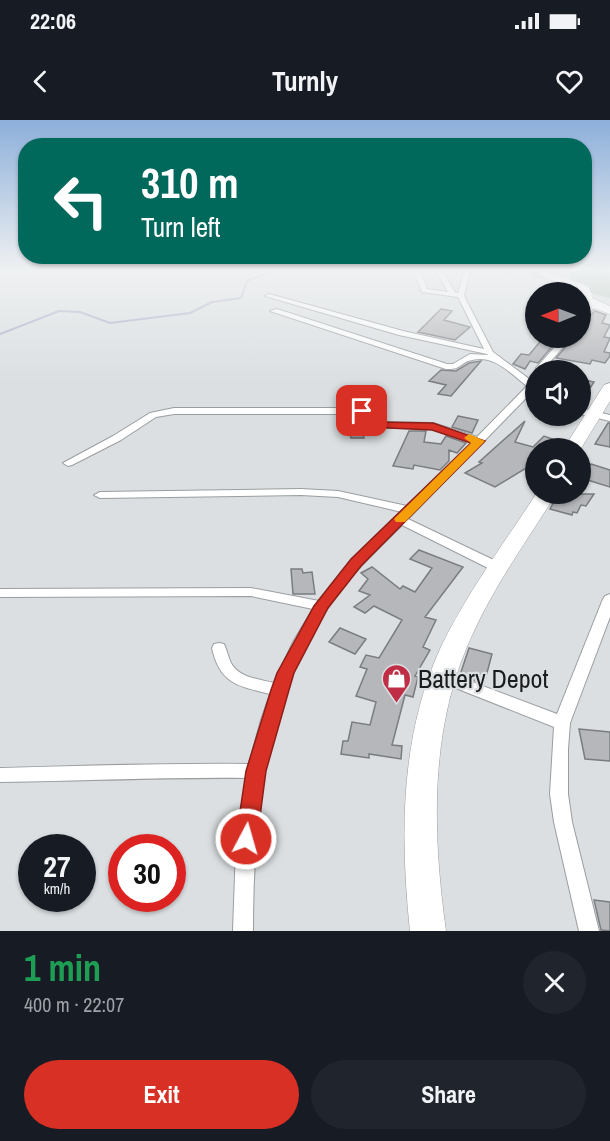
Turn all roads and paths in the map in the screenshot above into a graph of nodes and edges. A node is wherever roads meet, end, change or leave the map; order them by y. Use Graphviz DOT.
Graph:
graph roads {
  1 [pos="308,307"];
  2 [pos="464,307"];
  3 [pos="274,311"];
  4 [pos="558,348"];
  5 [pos="493,355"];
  6 [pos="548,360"];
  7 [pos="525,378"];
  8 [pos="610,388"];
  9 [pos="525,392"];
  10 [pos="595,414"];
  11 [pos="579,438"];
  12 [pos="479,441"];
  13 [pos="68,463"];
  14 [pos="100,495"];
  15 [pos="540,504"];
  16 [pos="405,515"];
  17 [pos="499,568"];
  18 [pos="0,593"];
  19 [pos="609,604"];
  20 [pos="322,606"];
  21 [pos="219,648"];
  22 [pos="443,677"];
  23 [pos="280,690"];
  24 [pos="562,723"];
  25 [pos="256,771"];
  26 [pos="0,775"];
  27 [pos="243,931"];
  28 [pos="428,931"];
  29 [pos="589,931"];
  1 -- 5 [label="street"];
  2 -- 5 [label="street"];
  3 -- 5 [label="street"];
  4 -- 6 [label="street"];
  5 -- 7 [label="street"];
  8 -- 10 [label="highway"];
  9 -- 12 [label="street"];
  10 -- 11 [label="highway"];
  12 -- 13 [label="street"];
  12 -- 16 [label="street"];
  14 -- 16 [label="street"];
  15 -- 17 [label="highway"];
  16 -- 17 [label="street"];
  16 -- 20 [label="street"];
  17 -- 22 [label="highway"];
  18 -- 20 [label="street"];
  19 -- 24 [label="street"];
  20 -- 23 [label="street"];
  21 -- 23 [label="street"];
  22 -- 24 [label="street"];
  22 -- 28 [label="highway"];
  23 -- 25 [label="street"];
  24 -- 29 [label="street"];
  25 -- 26 [label="street"];
  25 -- 27 [label="street"];
}
